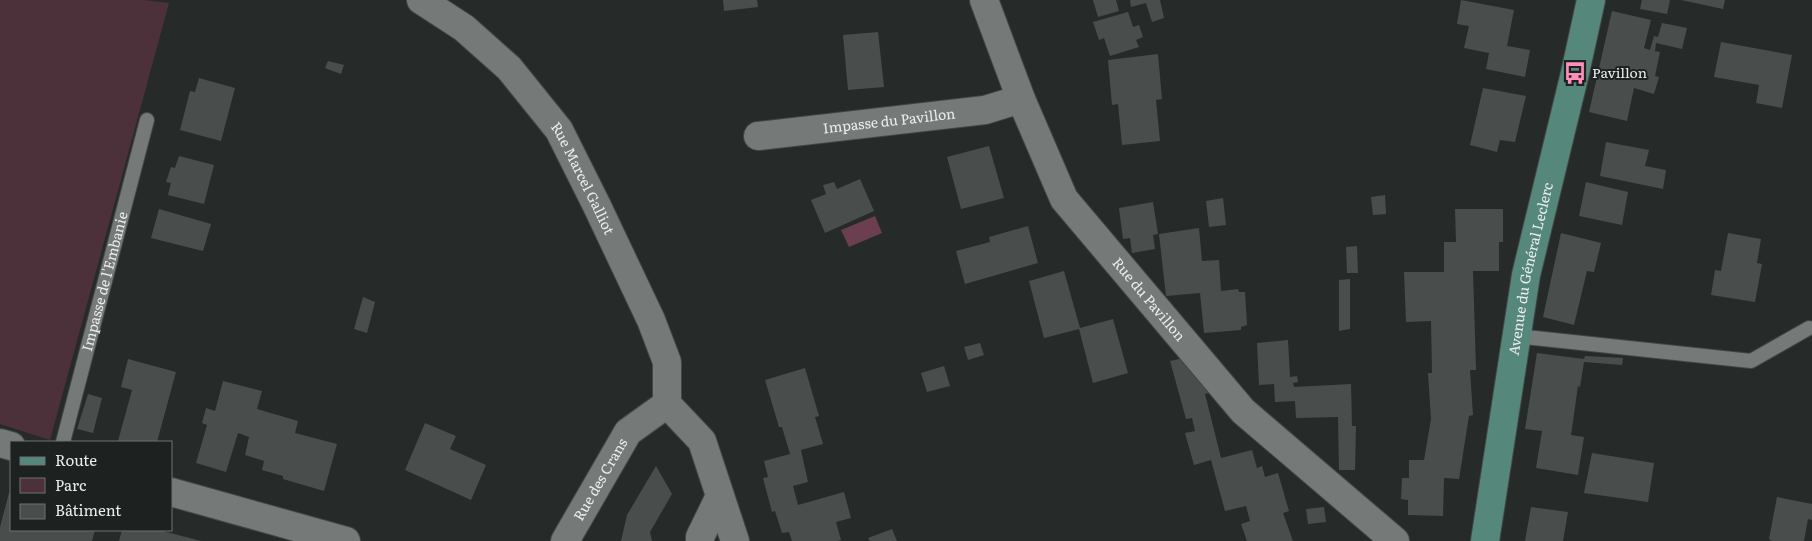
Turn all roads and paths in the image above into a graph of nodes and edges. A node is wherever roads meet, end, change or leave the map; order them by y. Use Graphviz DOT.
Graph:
graph roads {
  1 [pos="421,0"];
  2 [pos="984,0"];
  3 [pos="1591,0"];
  4 [pos="1021,99"];
  5 [pos="148,120"];
  6 [pos="758,136"];
  7 [pos="1809,328"];
  8 [pos="1516,336"];
  9 [pos="667,404"];
  10 [pos="63,441"];
  11 [pos="172,492"];
  12 [pos="720,496"];
  13 [pos="346,541"];
  14 [pos="565,541"];
  15 [pos="700,541"];
  16 [pos="735,541"];
  17 [pos="1395,541"];
  18 [pos="1485,541"];
  1 -- 9 [label="street, Rue Marcel Galliot"];
  2 -- 4 [label="street, Rue du Pavillon"];
  3 -- 8 [label="main road, Avenue du Général Leclerc"];
  4 -- 6 [label="street, Impasse du Pavillon"];
  4 -- 17 [label="street, Rue du Pavillon"];
  5 -- 10 [label="lane, Impasse de l'Embanie"];
  7 -- 8 [label="lane"];
  8 -- 18 [label="main road, Avenue du Général Leclerc"];
  9 -- 12 [label="street"];
  9 -- 14 [label="street, Rue des Crans"];
  11 -- 13 [label="street"];
  12 -- 15 [label="street"];
  12 -- 16 [label="street"];
}
